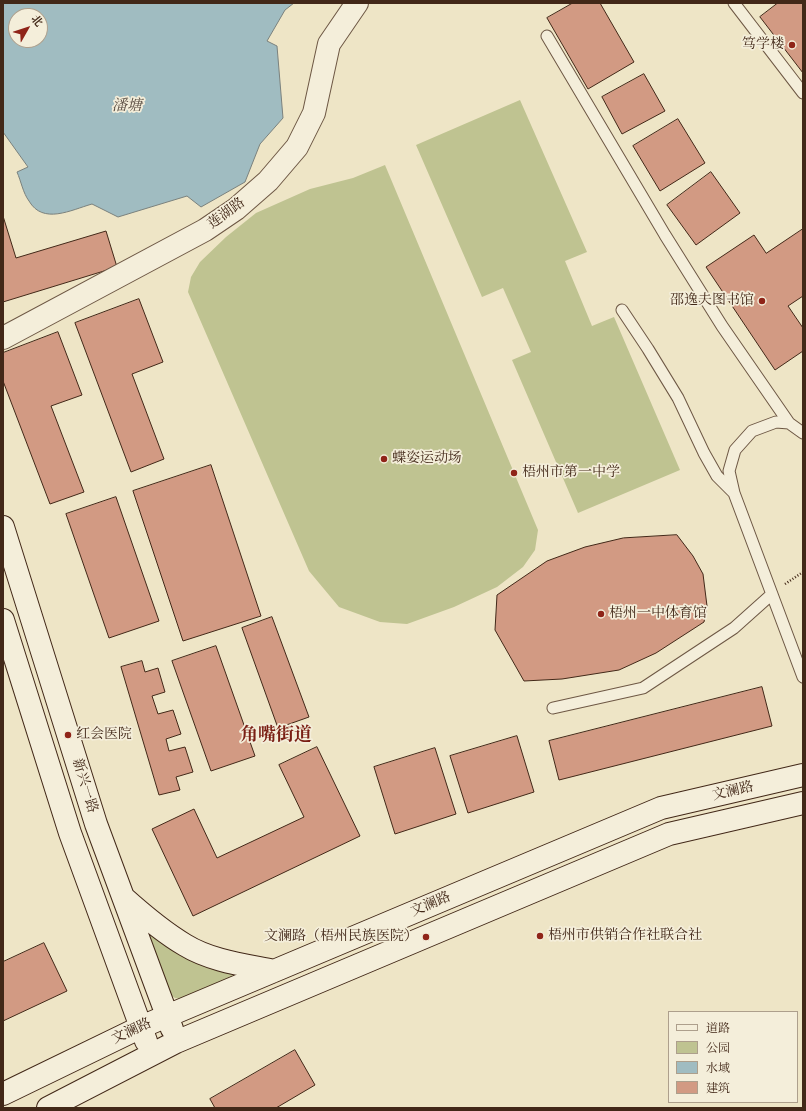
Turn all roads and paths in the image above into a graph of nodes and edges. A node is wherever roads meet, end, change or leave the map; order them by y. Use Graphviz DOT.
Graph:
graph roads {
  1 [pos="358,3"];
  2 [pos="734,3"];
  3 [pos="547,36"];
  4 [pos="803,93"];
  5 [pos="622,310"];
  6 [pos="3,338"];
  7 [pos="790,423"];
  8 [pos="803,433"];
  9 [pos="734,493"];
  10 [pos="3,527"];
  11 [pos="772,594"];
  12 [pos="3,620"];
  13 [pos="803,677"];
  14 [pos="553,708"];
  15 [pos="803,776"];
  16 [pos="803,803"];
  17 [pos="124,898"];
  18 [pos="274,971"];
  19 [pos="167,1016"];
  20 [pos="141,1027"];
  21 [pos="176,1042"];
  22 [pos="151,1054"];
  23 [pos="3,1094"];
  24 [pos="48,1108"];
  1 -- 6 [label="main road, 莲湖路"];
  2 -- 4 [label="lane"];
  3 -- 7 [label="lane"];
  5 -- 9 [label="lane"];
  7 -- 8 [label="lane"];
  7 -- 9 [label="lane"];
  9 -- 11 [label="lane"];
  10 -- 17 [label="main road, 新兴一路"];
  11 -- 13 [label="lane"];
  11 -- 14 [label="lane"];
  12 -- 20 [label="main road, 新兴一路"];
  15 -- 18 [label="main road, 文澜路"];
  16 -- 21 [label="main road, 文澜路"];
  17 -- 18 [label="main road"];
  17 -- 19 [label="main road, 新兴一路"];
  18 -- 19 [label="main road, 文澜路"];
  19 -- 20 [label="main road, 文澜路"];
  19 -- 21 [label="main road, 新兴一路"];
  20 -- 22 [label="main road, 新兴一路"];
  20 -- 23 [label="main road, 文澜路"];
  21 -- 22 [label="main road, 文澜路"];
  22 -- 24 [label="main road, 文澜路"];
}
